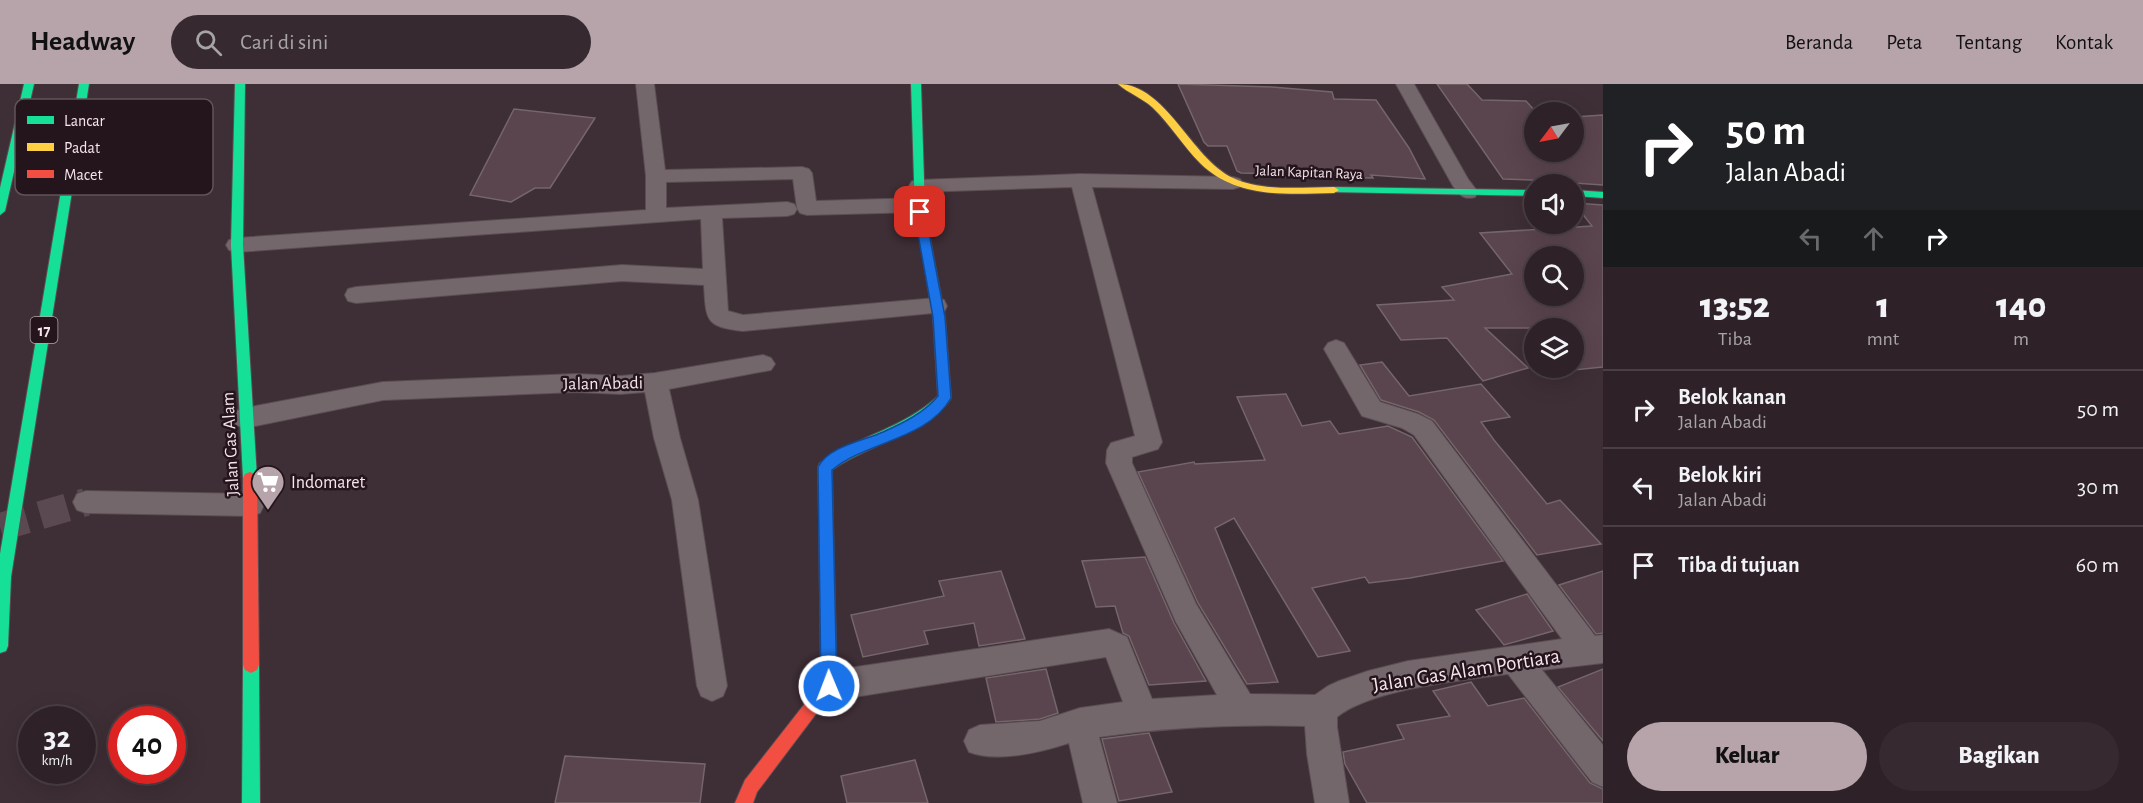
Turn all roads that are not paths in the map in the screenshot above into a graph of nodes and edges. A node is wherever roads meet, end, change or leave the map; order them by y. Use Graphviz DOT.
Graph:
graph roads {
  1 [pos="29,84"];
  2 [pos="84,84"];
  3 [pos="240,84"];
  4 [pos="645,84"];
  5 [pos="916,84"];
  6 [pos="1123,84"];
  7 [pos="1405,84"];
  8 [pos="26,99"];
  9 [pos="82,99"];
  10 [pos="15,146"];
  11 [pos="656,176"];
  12 [pos="1080,180"];
  13 [pos="1233,183"];
  14 [pos="1468,192"];
  15 [pos="1524,193"];
  16 [pos="1584,194"];
  17 [pos="66,195"];
  18 [pos="919,195"];
  19 [pos="1603,195"];
  20 [pos="787,209"];
  21 [pos="0,212"];
  22 [pos="711,212"];
  23 [pos="656,216"];
  24 [pos="237,245"];
  25 [pos="714,277"];
  26 [pos="356,295"];
  27 [pos="936,306"];
  28 [pos="1336,349"];
  29 [pos="763,364"];
  30 [pos="655,382"];
  31 [pos="245,418"];
  32 [pos="86,502"];
  33 [pos="251,505"];
  34 [pos="4,576"];
  35 [pos="0,599"];
  36 [pos="0,646"];
  37 [pos="1595,650"];
  38 [pos="1514,659"];
  39 [pos="712,686"];
  40 [pos="829,686"];
  41 [pos="1242,709"];
  42 [pos="1322,711"];
  43 [pos="1143,716"];
  44 [pos="1080,724"];
  45 [pos="980,741"];
  46 [pos="1603,771"];
  47 [pos="251,803"];
  48 [pos="744,803"];
  49 [pos="1100,803"];
  50 [pos="1332,803"];
  1 -- 8 [label="main road"];
  2 -- 9 [label="main road, 17"];
  3 -- 24 [label="main road, Jalan Gas Alam"];
  4 -- 11 [label="street"];
  5 -- 18 [label="main road"];
  6 -- 13 [label="main road, Jalan Kapitan Raya"];
  7 -- 14 [label="street"];
  10 -- 21 [label="main road"];
  11 -- 18 [label="street"];
  11 -- 23 [label="street"];
  12 -- 13 [label="street"];
  12 -- 18 [label="street"];
  12 -- 41 [label="street"];
  13 -- 14 [label="main road, Jalan Kapitan Raya"];
  14 -- 15 [label="main road, Jalan Kapitan Raya"];
  16 -- 19 [label="main road"];
  17 -- 34 [label="main road, 17"];
  18 -- 27 [label="main road"];
  20 -- 22 [label="street"];
  22 -- 23 [label="street"];
  22 -- 25 [label="street"];
  23 -- 24 [label="street"];
  24 -- 31 [label="main road, Jalan Gas Alam"];
  25 -- 26 [label="street"];
  25 -- 27 [label="street"];
  27 -- 40 [label="main road"];
  28 -- 37 [label="street"];
  29 -- 30 [label="street"];
  30 -- 31 [label="street, Jalan Abadi"];
  30 -- 39 [label="street, Jalan Abadi"];
  31 -- 33 [label="main road, Jalan Gas Alam"];
  32 -- 33 [label="street"];
  33 -- 47 [label="main road, Jalan Gas Alam"];
  34 -- 35 [label="main road, 17"];
  34 -- 36 [label="main road"];
  37 -- 38 [label="street, Jalan Gas Alam Portiara"];
  38 -- 42 [label="street, Jalan Gas Alam Portiara"];
  38 -- 46 [label="street"];
  40 -- 43 [label="street"];
  40 -- 48 [label="main road"];
  41 -- 42 [label="street"];
  41 -- 43 [label="street"];
  42 -- 50 [label="street"];
  43 -- 44 [label="street"];
  44 -- 45 [label="street"];
  44 -- 49 [label="street"];
}
